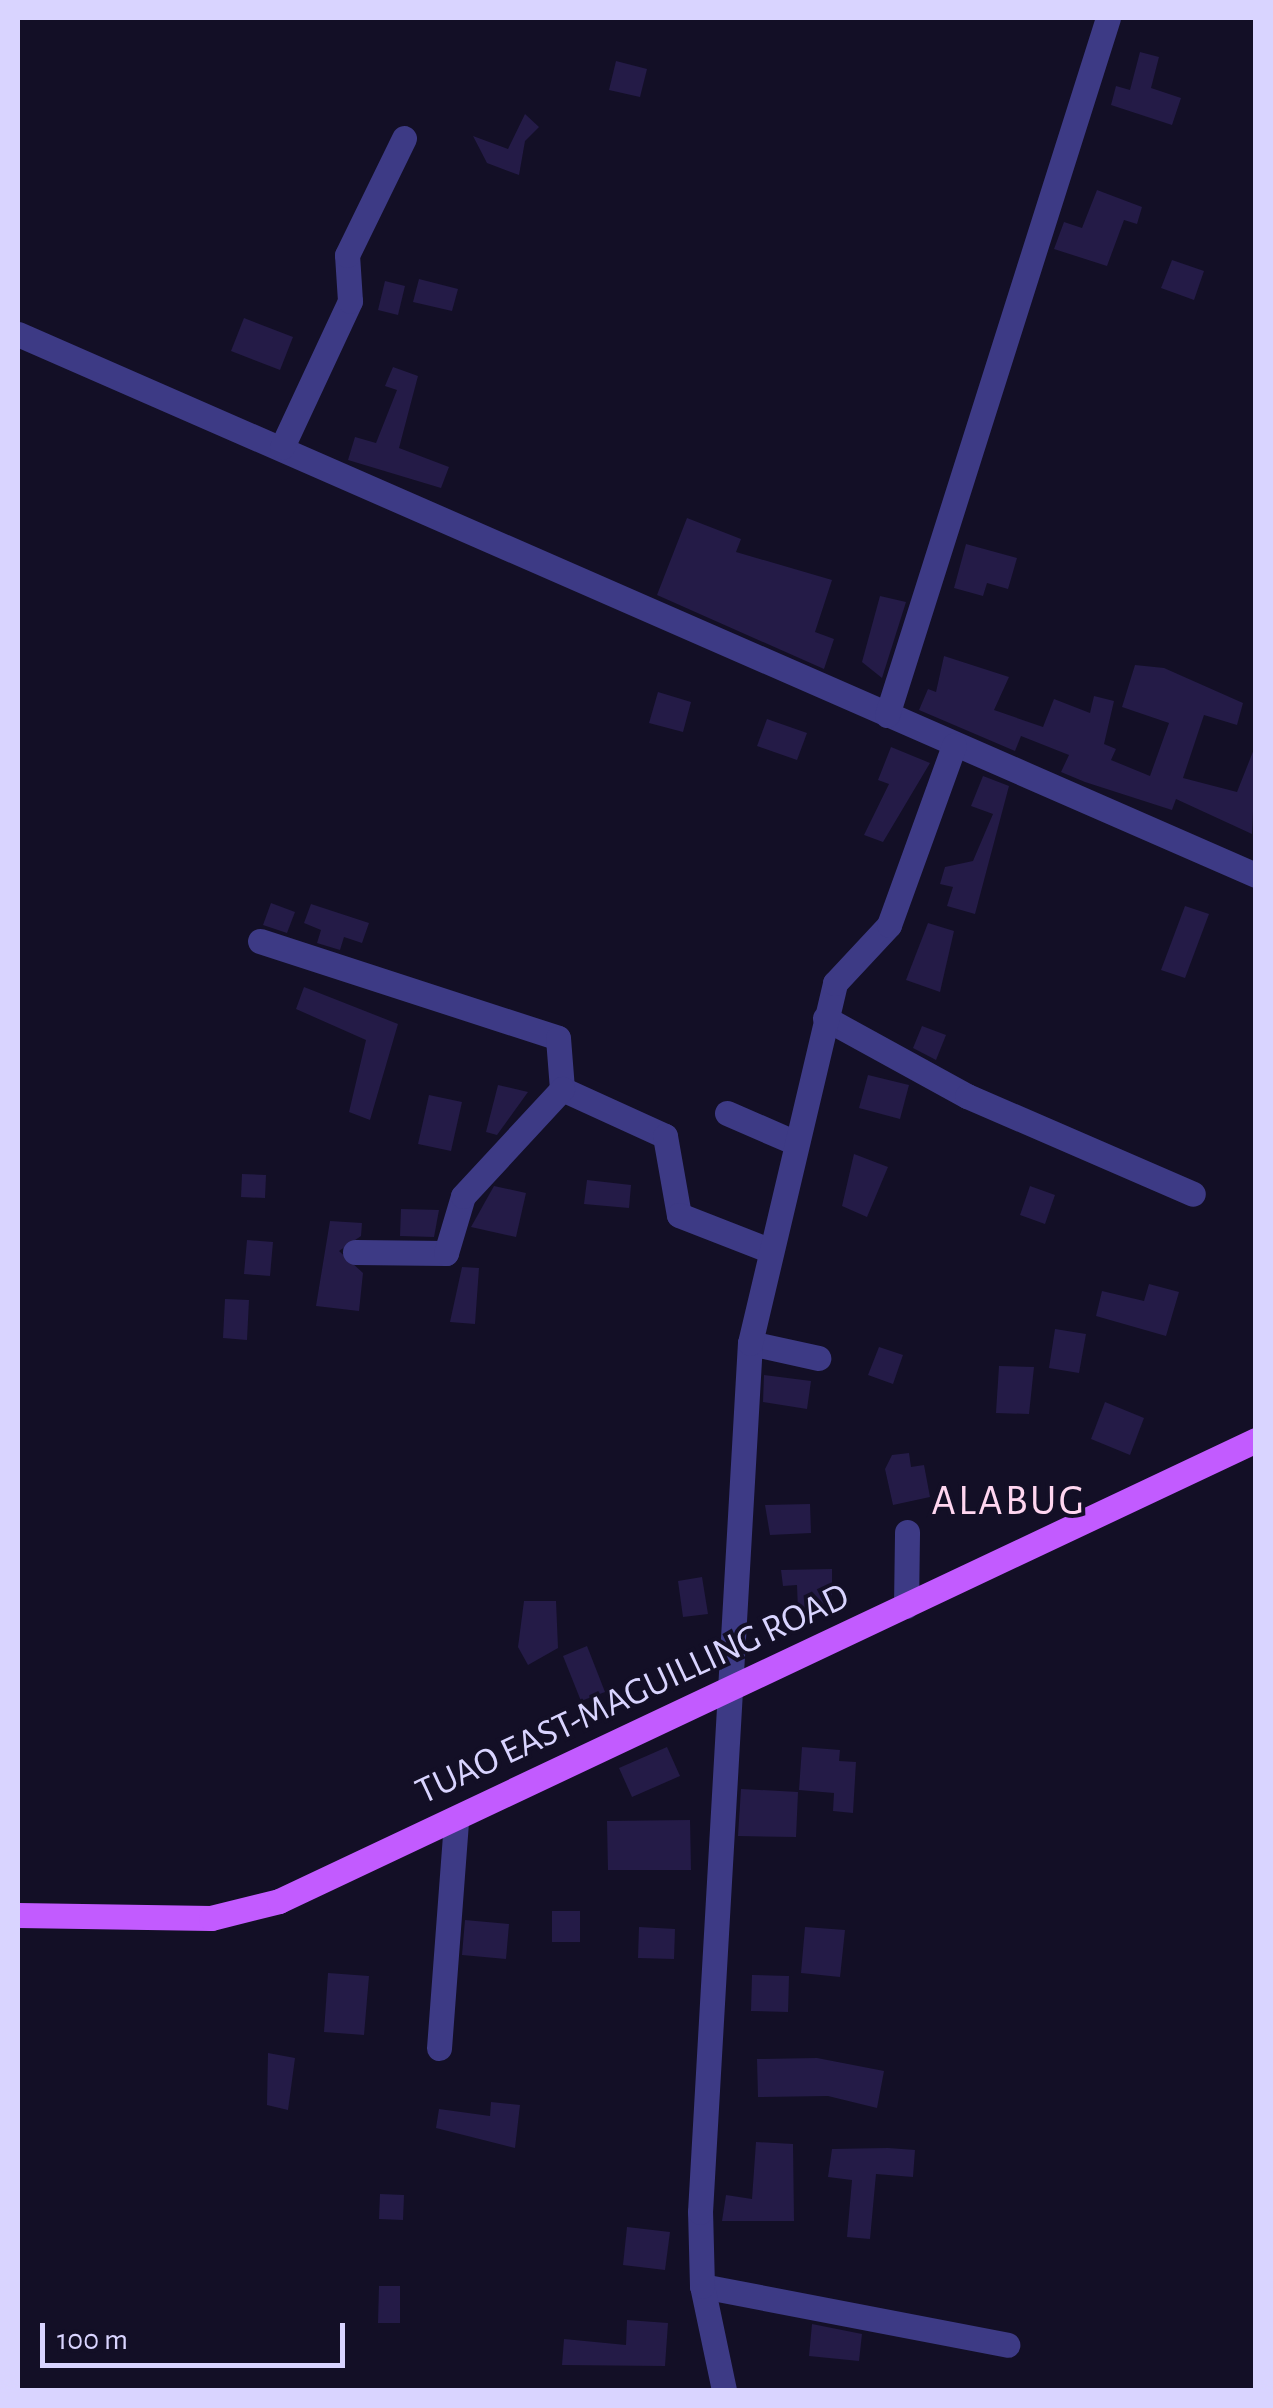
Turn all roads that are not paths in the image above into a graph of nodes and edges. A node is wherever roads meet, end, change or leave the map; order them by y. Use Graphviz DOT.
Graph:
graph roads {
  1 [pos="1108,18"];
  2 [pos="404,138"];
  3 [pos="18,334"];
  4 [pos="282,447"];
  5 [pos="887,715"];
  6 [pos="954,744"];
  7 [pos="1256,875"];
  8 [pos="260,940"];
  9 [pos="825,1018"];
  10 [pos="562,1089"];
  11 [pos="727,1113"];
  12 [pos="796,1142"];
  13 [pos="1193,1194"];
  14 [pos="766,1249"];
  15 [pos="355,1252"];
  16 [pos="750,1343"];
  17 [pos="818,1358"];
  18 [pos="1256,1440"];
  19 [pos="907,1532"];
  20 [pos="906,1606"];
  21 [pos="731,1690"];
  22 [pos="456,1820"];
  23 [pos="18,1916"];
  24 [pos="439,2048"];
  25 [pos="702,2286"];
  26 [pos="1007,2345"];
  27 [pos="724,2390"];
  1 -- 5 [label="street"];
  2 -- 4 [label="street"];
  3 -- 4 [label="street"];
  4 -- 5 [label="street"];
  5 -- 6 [label="street"];
  6 -- 7 [label="street"];
  6 -- 9 [label="street"];
  8 -- 10 [label="street"];
  9 -- 12 [label="street"];
  9 -- 13 [label="street"];
  10 -- 14 [label="street"];
  10 -- 15 [label="street"];
  11 -- 12 [label="street"];
  12 -- 14 [label="street"];
  14 -- 16 [label="street"];
  16 -- 17 [label="street"];
  16 -- 21 [label="street"];
  18 -- 20 [label="main road, TUAO EAST-MAGUILLING ROAD"];
  19 -- 20 [label="street"];
  20 -- 21 [label="main road, TUAO EAST-MAGUILLING ROAD"];
  21 -- 22 [label="main road, TUAO EAST-MAGUILLING ROAD"];
  21 -- 25 [label="street"];
  22 -- 23 [label="main road, TUAO EAST-MAGUILLING ROAD"];
  22 -- 24 [label="street"];
  25 -- 26 [label="street"];
  25 -- 27 [label="street"];
}
